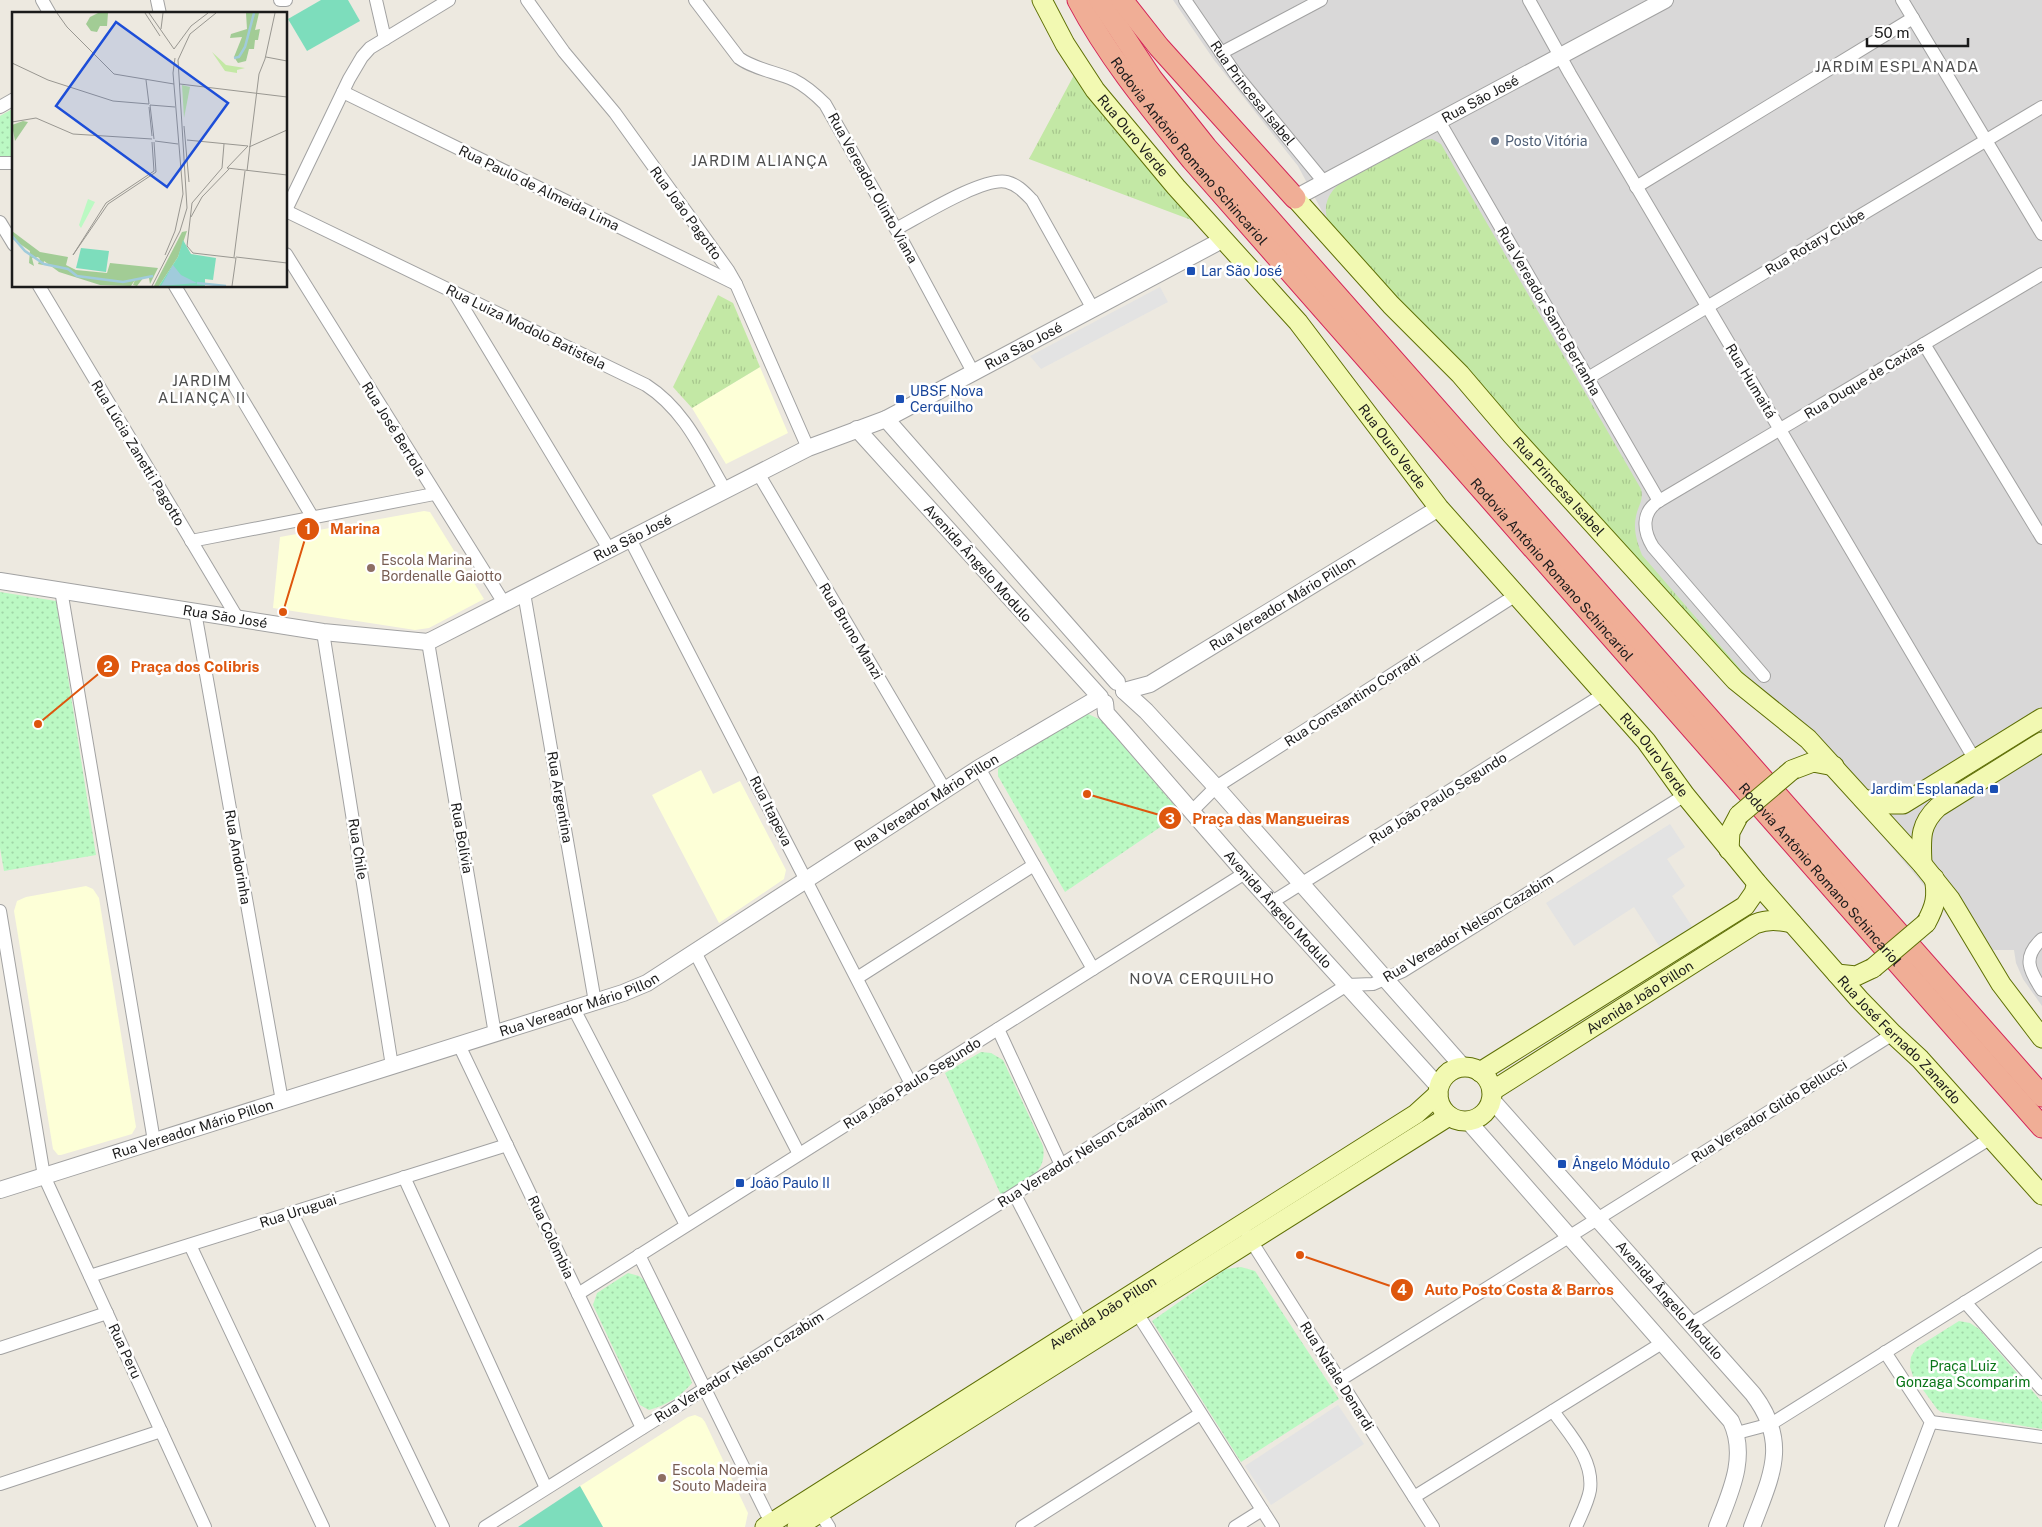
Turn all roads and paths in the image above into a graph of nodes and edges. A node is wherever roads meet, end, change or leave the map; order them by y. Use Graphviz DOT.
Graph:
graph roads {
  1 [pos="42,0"];
  2 [pos="280,0"];
  3 [pos="286,0"];
  4 [pos="376,0"];
  5 [pos="449,0"];
  6 [pos="527,0"];
  7 [pos="695,0"];
  8 [pos="1042,0"];
  9 [pos="1078,0"];
  10 [pos="1100,0"];
  11 [pos="1122,0"];
  12 [pos="1185,0"];
  13 [pos="1321,0"];
  14 [pos="1529,0"];
  15 [pos="1665,0"];
  16 [pos="1902,0"];
  17 [pos="49,12"];
  18 [pos="1913,18"];
  19 [pos="385,39"];
  20 [pos="1221,53"];
  21 [pos="1560,56"];
  22 [pos="343,92"];
  23 [pos="12,100"];
  24 [pos="0,107"];
  25 [pos="2042,107"];
  26 [pos="1438,121"];
  27 [pos="1986,140"];
  28 [pos="1324,182"];
  29 [pos="1636,187"];
  30 [pos="1295,198"];
  31 [pos="288,207"];
  32 [pos="288,212"];
  33 [pos="0,222"];
  34 [pos="896,229"];
  35 [pos="2042,234"];
  36 [pos="1224,239"];
  37 [pos="12,242"];
  38 [pos="288,257"];
  39 [pos="2042,274"];
  40 [pos="736,284"];
  41 [pos="40,288"];
  42 [pos="176,288"];
  43 [pos="454,292"];
  44 [pos="1707,307"];
  45 [pos="1093,309"];
  46 [pos="1924,344"];
  47 [pos="973,372"];
  48 [pos="1588,378"];
  49 [pos="902,410"];
  50 [pos="886,419"];
  51 [pos="856,429"];
  52 [pos="1780,430"];
  53 [pos="808,448"];
  54 [pos="912,448"];
  55 [pos="758,473"];
  56 [pos="725,490"];
  57 [pos="434,494"];
  58 [pos="1659,501"];
  59 [pos="1438,508"];
  60 [pos="313,518"];
  61 [pos="630,538"];
  62 [pos="2042,538"];
  63 [pos="191,541"];
  64 [pos="609,549"];
  65 [pos="0,581"];
  66 [pos="61,590"];
  67 [pos="524,592"];
  68 [pos="1516,595"];
  69 [pos="504,603"];
  70 [pos="195,612"];
  71 [pos="238,619"];
  72 [pos="323,632"];
  73 [pos="428,642"];
  74 [pos="1764,676"];
  75 [pos="1121,687"];
  76 [pos="1604,694"];
  77 [pos="1103,700"];
  78 [pos="2042,718"];
  79 [pos="2042,742"];
  80 [pos="1975,760"];
  81 [pos="1834,766"];
  82 [pos="979,768"];
  83 [pos="1216,788"];
  84 [pos="945,790"];
  85 [pos="1685,795"];
  86 [pos="1863,799"];
  87 [pos="1192,811"];
  88 [pos="1729,850"];
  89 [pos="1034,865"];
  90 [pos="1928,871"];
  91 [pos="1245,873"];
  92 [pos="806,879"];
  93 [pos="1756,883"];
  94 [pos="1301,884"];
  95 [pos="1272,902"];
  96 [pos="0,911"];
  97 [pos="1792,923"];
  98 [pos="2042,939"];
  99 [pos="694,952"];
  100 [pos="1093,969"];
  101 [pos="1837,974"];
  102 [pos="857,978"];
  103 [pos="1386,980"];
  104 [pos="1347,985"];
  105 [pos="2042,990"];
  106 [pos="595,1002"];
  107 [pos="574,1009"];
  108 [pos="998,1029"];
  109 [pos="495,1034"];
  110 [pos="1892,1034"];
  111 [pos="2042,1038"];
  112 [pos="459,1045"];
  113 [pos="392,1066"];
  114 [pos="1472,1070"];
  115 [pos="911,1084"];
  116 [pos="1439,1091"];
  117 [pos="1491,1095"];
  118 [pos="2042,1096"];
  119 [pos="282,1101"];
  120 [pos="1449,1116"];
  121 [pos="1468,1121"];
  122 [pos="2042,1127"];
  123 [pos="1991,1138"];
  124 [pos="154,1141"];
  125 [pos="507,1145"];
  126 [pos="799,1154"];
  127 [pos="1061,1165"];
  128 [pos="44,1176"];
  129 [pos="404,1177"];
  130 [pos="0,1190"];
  131 [pos="1015,1195"];
  132 [pos="2042,1195"];
  133 [pos="292,1213"];
  134 [pos="1597,1219"];
  135 [pos="686,1225"];
  136 [pos="1241,1225"];
  137 [pos="1569,1236"];
  138 [pos="1252,1242"];
  139 [pos="190,1245"];
  140 [pos="2042,1254"];
  141 [pos="639,1255"];
  142 [pos="90,1276"];
  143 [pos="578,1294"];
  144 [pos="1965,1302"];
  145 [pos="107,1313"];
  146 [pos="1138,1313"];
  147 [pos="1691,1324"];
  148 [pos="1082,1326"];
  149 [pos="1091,1343"];
  150 [pos="1662,1343"];
  151 [pos="0,1348"];
  152 [pos="1885,1352"];
  153 [pos="1340,1380"];
  154 [pos="704,1389"];
  155 [pos="2042,1389"];
  156 [pos="1553,1410"];
  157 [pos="1200,1414"];
  158 [pos="1931,1422"];
  159 [pos="1771,1424"];
  160 [pos="642,1428"];
  161 [pos="161,1430"];
  162 [pos="1737,1434"];
  163 [pos="2042,1437"];
  164 [pos="0,1484"];
  165 [pos="546,1488"];
  166 [pos="1414,1497"];
  167 [pos="1262,1510"];
  168 [pos="820,1512"];
  169 [pos="770,1526"];
  170 [pos="205,1527"];
  171 [pos="323,1527"];
  172 [pos="443,1527"];
  173 [pos="485,1527"];
  174 [pos="797,1527"];
  175 [pos="1022,1527"];
  176 [pos="1235,1527"];
  177 [pos="1273,1527"];
  178 [pos="1433,1527"];
  179 [pos="1576,1527"];
  180 [pos="1717,1527"];
  181 [pos="1752,1527"];
  182 [pos="1891,1527"];
  1 -- 17 [label="street"];
  2 -- 3 [label="street"];
  4 -- 19 [label="street"];
  5 -- 19 [label="street"];
  6 -- 40 [label="street, Rua João Pagotto"];
  7 -- 34 [label="street, Rua Vereador Olinto Viana"];
  8 -- 36 [label="main road, Rua Ouro Verde"];
  9 -- 122 [label="highway, Rodovia Antônio Romano Schincariol"];
  10 -- 118 [label="highway, Rodovia Antônio Romano Schincariol"];
  11 -- 30 [label="highway"];
  12 -- 20 [label="street, Rua Princesa Isabel"];
  13 -- 20 [label="street"];
  14 -- 21 [label="street, Rua Humaitá"];
  15 -- 21 [label="street, Rua São José"];
  16 -- 18 [label="street"];
  18 -- 27 [label="street"];
  18 -- 29 [label="street"];
  19 -- 22 [label="street"];
  20 -- 28 [label="street, Rua Princesa Isabel"];
  21 -- 26 [label="street, Rua São José"];
  21 -- 29 [label="street, Rua Humaitá"];
  22 -- 31 [label="street"];
  22 -- 40 [label="street, Rua Paulo de Almeida Lima"];
  23 -- 24 [label="street"];
  25 -- 27 [label="street, Rua Rotary Clube"];
  26 -- 28 [label="street, Rua São José"];
  26 -- 48 [label="street, Rua Vereador Santo Bertanha"];
  27 -- 35 [label="street"];
  27 -- 44 [label="street, Rua Rotary Clube"];
  28 -- 30 [label="street, Rua São José"];
  29 -- 44 [label="street, Rua Humaitá"];
  30 -- 81 [label="main road, Rua Princesa Isabel"];
  32 -- 43 [label="street, Rua Luiza Modolo Batistela"];
  33 -- 37 [label="street"];
  34 -- 45 [label="street"];
  34 -- 47 [label="street, Rua Vereador Olinto Viana"];
  36 -- 45 [label="street, Rua São José"];
  36 -- 59 [label="main road, Rua Ouro Verde"];
  38 -- 57 [label="street, Rua José Bertola"];
  39 -- 46 [label="street, Rua Duque de Caxias"];
  40 -- 53 [label="street, Rua João Pagotto"];
  41 -- 63 [label="street, Rua Lúcia Zanetti Pagotto"];
  42 -- 60 [label="street"];
  43 -- 56 [label="street, Rua Luiza Modolo Batistela"];
  43 -- 64 [label="street"];
  44 -- 48 [label="street, Rua Rotary Clube"];
  44 -- 52 [label="street, Rua Humaitá"];
  45 -- 47 [label="street, Rua São José"];
  46 -- 52 [label="street, Rua Duque de Caxias"];
  46 -- 62 [label="street"];
  47 -- 49 [label="street, Rua São José"];
  48 -- 58 [label="street, Rua Vereador Santo Bertanha"];
  49 -- 50 [label="street, Rua São José"];
  49 -- 54 [label="street"];
  50 -- 51 [label="street, Rua São José"];
  50 -- 54 [label="street"];
  51 -- 53 [label="street, Rua São José"];
  51 -- 77 [label="street, Avenida Ângelo Modulo"];
  52 -- 58 [label="street, Rua Duque de Caxias"];
  52 -- 80 [label="street, Rua Humaitá"];
  53 -- 55 [label="street, Rua São José"];
  54 -- 75 [label="street"];
  55 -- 56 [label="street, Rua São José"];
  55 -- 84 [label="street, Rua Bruno Manzi"];
  56 -- 61 [label="street, Rua São José"];
  57 -- 60 [label="street"];
  57 -- 69 [label="street, Rua José Bertola"];
  58 -- 74 [label="street"];
  59 -- 68 [label="main road, Rua Ouro Verde"];
  59 -- 75 [label="street, Rua Vereador Mário Pillon"];
  60 -- 63 [label="street"];
  61 -- 64 [label="street, Rua São José"];
  61 -- 92 [label="street, Rua Itapeva"];
  63 -- 71 [label="street, Rua Lúcia Zanetti Pagotto"];
  64 -- 67 [label="street, Rua São José"];
  65 -- 66 [label="street, Rua São José"];
  66 -- 70 [label="street, Rua São José"];
  66 -- 124 [label="street"];
  67 -- 69 [label="street, Rua São José"];
  67 -- 106 [label="street, Rua Argentina"];
  68 -- 76 [label="main road, Rua Ouro Verde"];
  68 -- 83 [label="street, Rua Constantino Corradi"];
  69 -- 73 [label="street, Rua São José"];
  70 -- 71 [label="street, Rua São José"];
  70 -- 119 [label="street, Rua Andorinha"];
  71 -- 72 [label="street, Rua São José"];
  72 -- 73 [label="street, Rua São José"];
  72 -- 113 [label="street, Rua Chile"];
  73 -- 109 [label="street, Rua Bolívia"];
  75 -- 77 [label="street, Rua Vereador Mário Pillon"];
  75 -- 83 [label="street"];
  76 -- 85 [label="main road, Rua Ouro Verde"];
  76 -- 94 [label="street, Rua João Paulo Segundo"];
  77 -- 82 [label="street, Rua Vereador Mário Pillon"];
  77 -- 87 [label="street, Avenida Ângelo Modulo"];
  78 -- 80 [label="main road"];
  79 -- 90 [label="main road"];
  80 -- 86 [label="main road"];
  81 -- 86 [label="main road, Rua Princesa Isabel"];
  81 -- 88 [label="main road, bridge"];
  82 -- 84 [label="street, Rua Vereador Mário Pillon"];
  82 -- 89 [label="street"];
  83 -- 87 [label="street, Rua Constantino Corradi"];
  83 -- 94 [label="street"];
  84 -- 92 [label="street, Rua Vereador Mário Pillon"];
  85 -- 88 [label="main road, Rua Ouro Verde"];
  85 -- 103 [label="street, Rua Vereador Nelson Cazabim"];
  86 -- 90 [label="main road, Rua Princesa Isabel"];
  87 -- 91 [label="street, Avenida Ângelo Modulo"];
  88 -- 93 [label="main road, Rua Ouro Verde"];
  89 -- 100 [label="street"];
  89 -- 102 [label="street"];
  90 -- 101 [label="main road, bridge"];
  90 -- 111 [label="main road, Rua Princesa Isabel"];
  91 -- 95 [label="street, Avenida Ângelo Modulo"];
  91 -- 100 [label="street, Rua João Paulo Segundo"];
  92 -- 99 [label="street, Rua Vereador Mário Pillon"];
  92 -- 102 [label="street, Rua Itapeva"];
  93 -- 97 [label="main road, Rua José Fernado Zanardo"];
  93 -- 114 [label="main road, Avenida João Pillon"];
  94 -- 95 [label="street, Rua João Paulo Segundo"];
  94 -- 103 [label="street"];
  95 -- 104 [label="street, Avenida Ângelo Modulo"];
  96 -- 128 [label="street, Rua Peru"];
  97 -- 101 [label="main road, Rua José Fernado Zanardo"];
  97 -- 117 [label="main road, Avenida João Pillon"];
  98 -- 105 [label="street"];
  99 -- 106 [label="street, Rua Vereador Mário Pillon"];
  99 -- 126 [label="street"];
  100 -- 108 [label="street, Rua João Paulo Segundo"];
  101 -- 110 [label="main road, Rua José Fernado Zanardo"];
  102 -- 115 [label="street, Rua Itapeva"];
  103 -- 104 [label="street, Rua Vereador Nelson Cazabim"];
  103 -- 114 [label="street"];
  104 -- 116 [label="street, Avenida Ângelo Modulo"];
  104 -- 127 [label="street, Rua Vereador Nelson Cazabim"];
  106 -- 107 [label="street, Rua Vereador Mário Pillon"];
  107 -- 109 [label="street, Rua Vereador Mário Pillon"];
  107 -- 135 [label="street"];
  108 -- 115 [label="street, Rua João Paulo Segundo"];
  108 -- 127 [label="street"];
  109 -- 112 [label="street, Rua Vereador Mário Pillon"];
  110 -- 123 [label="main road, Rua José Fernado Zanardo"];
  110 -- 134 [label="street, Rua Vereador Gildo Bellucci"];
  112 -- 113 [label="street, Rua Vereador Mário Pillon"];
  112 -- 125 [label="street, Rua Colômbia"];
  113 -- 119 [label="street, Rua Vereador Mário Pillon"];
  114 -- 116 [label="main road"];
  114 -- 117 [label="main road"];
  115 -- 126 [label="street, Rua João Paulo Segundo"];
  116 -- 120 [label="main road"];
  116 -- 136 [label="main road, Avenida João Pillon"];
  117 -- 121 [label="main road"];
  117 -- 134 [label="street, Avenida Ângelo Modulo"];
  119 -- 124 [label="street, Rua Vereador Mário Pillon"];
  120 -- 121 [label="main road"];
  120 -- 138 [label="main road, Avenida João Pillon"];
  121 -- 137 [label="street"];
  123 -- 132 [label="main road, Rua José Fernado Zanardo"];
  123 -- 147 [label="street"];
  124 -- 128 [label="street, Rua Vereador Mário Pillon"];
  125 -- 129 [label="street, Rua Uruguai"];
  125 -- 143 [label="street, Rua Colômbia"];
  126 -- 135 [label="street, Rua João Paulo Segundo"];
  127 -- 131 [label="street, Rua Vereador Nelson Cazabim"];
  128 -- 130 [label="street, Rua Vereador Mário Pillon"];
  128 -- 142 [label="street, Rua Peru"];
  129 -- 133 [label="street, Rua Uruguai"];
  129 -- 165 [label="street"];
  131 -- 148 [label="street"];
  131 -- 154 [label="street, Rua Vereador Nelson Cazabim"];
  133 -- 139 [label="street, Rua Uruguai"];
  133 -- 172 [label="street"];
  134 -- 137 [label="street, Rua Vereador Gildo Bellucci"];
  134 -- 147 [label="street, Avenida Ângelo Modulo"];
  135 -- 141 [label="street, Rua João Paulo Segundo"];
  136 -- 138 [label="street, Rua Natale Denardi"];
  136 -- 148 [label="main road, Avenida João Pillon"];
  137 -- 150 [label="street"];
  137 -- 153 [label="street, Rua Vereador Gildo Bellucci"];
  138 -- 146 [label="main road, Avenida João Pillon"];
  138 -- 153 [label="street, Rua Natale Denardi"];
  139 -- 142 [label="street, Rua Uruguai"];
  139 -- 171 [label="street"];
  140 -- 144 [label="street"];
  141 -- 143 [label="street, Rua João Paulo Segundo"];
  141 -- 154 [label="street"];
  142 -- 145 [label="street, Rua Peru"];
  143 -- 160 [label="street, Rua Colômbia"];
  144 -- 152 [label="street"];
  144 -- 155 [label="street"];
  145 -- 151 [label="street"];
  145 -- 161 [label="street, Rua Peru"];
  146 -- 149 [label="main road, Avenida João Pillon"];
  146 -- 157 [label="street"];
  147 -- 159 [label="street, Avenida Ângelo Modulo"];
  148 -- 149 [label="street"];
  148 -- 168 [label="main road, Avenida João Pillon"];
  149 -- 168 [label="main road, Avenida João Pillon"];
  150 -- 156 [label="street"];
  150 -- 162 [label="street"];
  152 -- 158 [label="street"];
  152 -- 159 [label="street"];
  153 -- 166 [label="street, Rua Natale Denardi"];
  154 -- 160 [label="street, Rua Vereador Nelson Cazabim"];
  154 -- 169 [label="street"];
  156 -- 166 [label="street"];
  156 -- 179 [label="street"];
  157 -- 167 [label="street"];
  157 -- 175 [label="street"];
  158 -- 163 [label="street"];
  158 -- 182 [label="street"];
  159 -- 162 [label="street"];
  159 -- 181 [label="street, Avenida Ângelo Modulo"];
  160 -- 165 [label="street, Rua Vereador Nelson Cazabim"];
  161 -- 164 [label="street"];
  161 -- 170 [label="street, Rua Peru"];
  162 -- 180 [label="street"];
  165 -- 173 [label="street, Rua Vereador Nelson Cazabim"];
  166 -- 178 [label="street, Rua Natale Denardi"];
  167 -- 176 [label="street"];
  167 -- 177 [label="street"];
  168 -- 169 [label="main road, Avenida João Pillon"];
  168 -- 174 [label="main road, Avenida João Pillon"];
}
